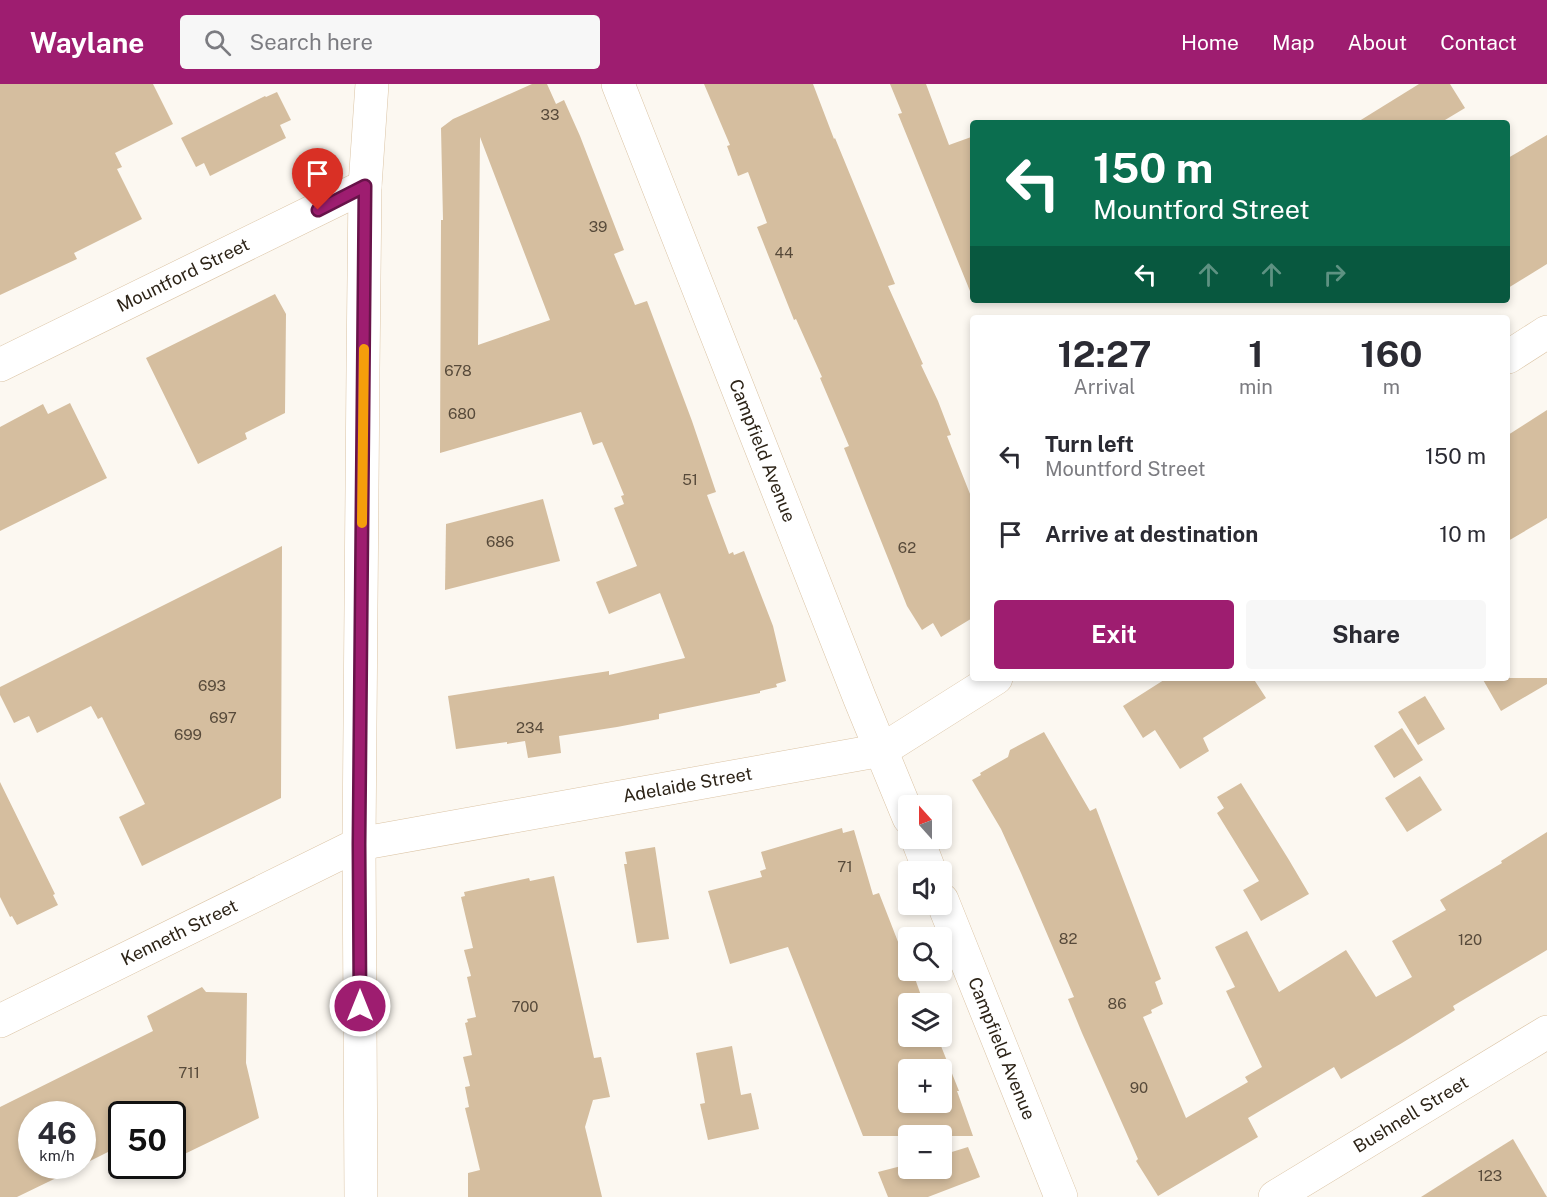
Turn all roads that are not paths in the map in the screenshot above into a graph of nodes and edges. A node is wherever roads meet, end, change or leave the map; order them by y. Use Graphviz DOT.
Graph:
graph roads {
  1 [pos="372,84"];
  2 [pos="618,84"];
  3 [pos="365,186"];
  4 [pos="1547,332"];
  5 [pos="1510,356"];
  6 [pos="0,365"];
  7 [pos="991,681"];
  8 [pos="882,750"];
  9 [pos="900,795"];
  10 [pos="359,844"];
  11 [pos="948,915"];
  12 [pos="0,1021"];
  13 [pos="1547,1032"];
  14 [pos="361,1197"];
  15 [pos="1061,1197"];
  16 [pos="1275,1197"];
  1 -- 3 [label="street"];
  2 -- 8 [label="street, Campfield Avenue"];
  3 -- 6 [label="street, Mountford Street"];
  3 -- 10 [label="street"];
  4 -- 5 [label="street"];
  7 -- 8 [label="street, Adelaide Street"];
  8 -- 9 [label="street, Campfield Avenue"];
  8 -- 10 [label="street, Adelaide Street"];
  10 -- 12 [label="street, Kenneth Street"];
  10 -- 14 [label="street"];
  11 -- 15 [label="street, Campfield Avenue"];
  13 -- 16 [label="street, Bushnell Street"];
}
